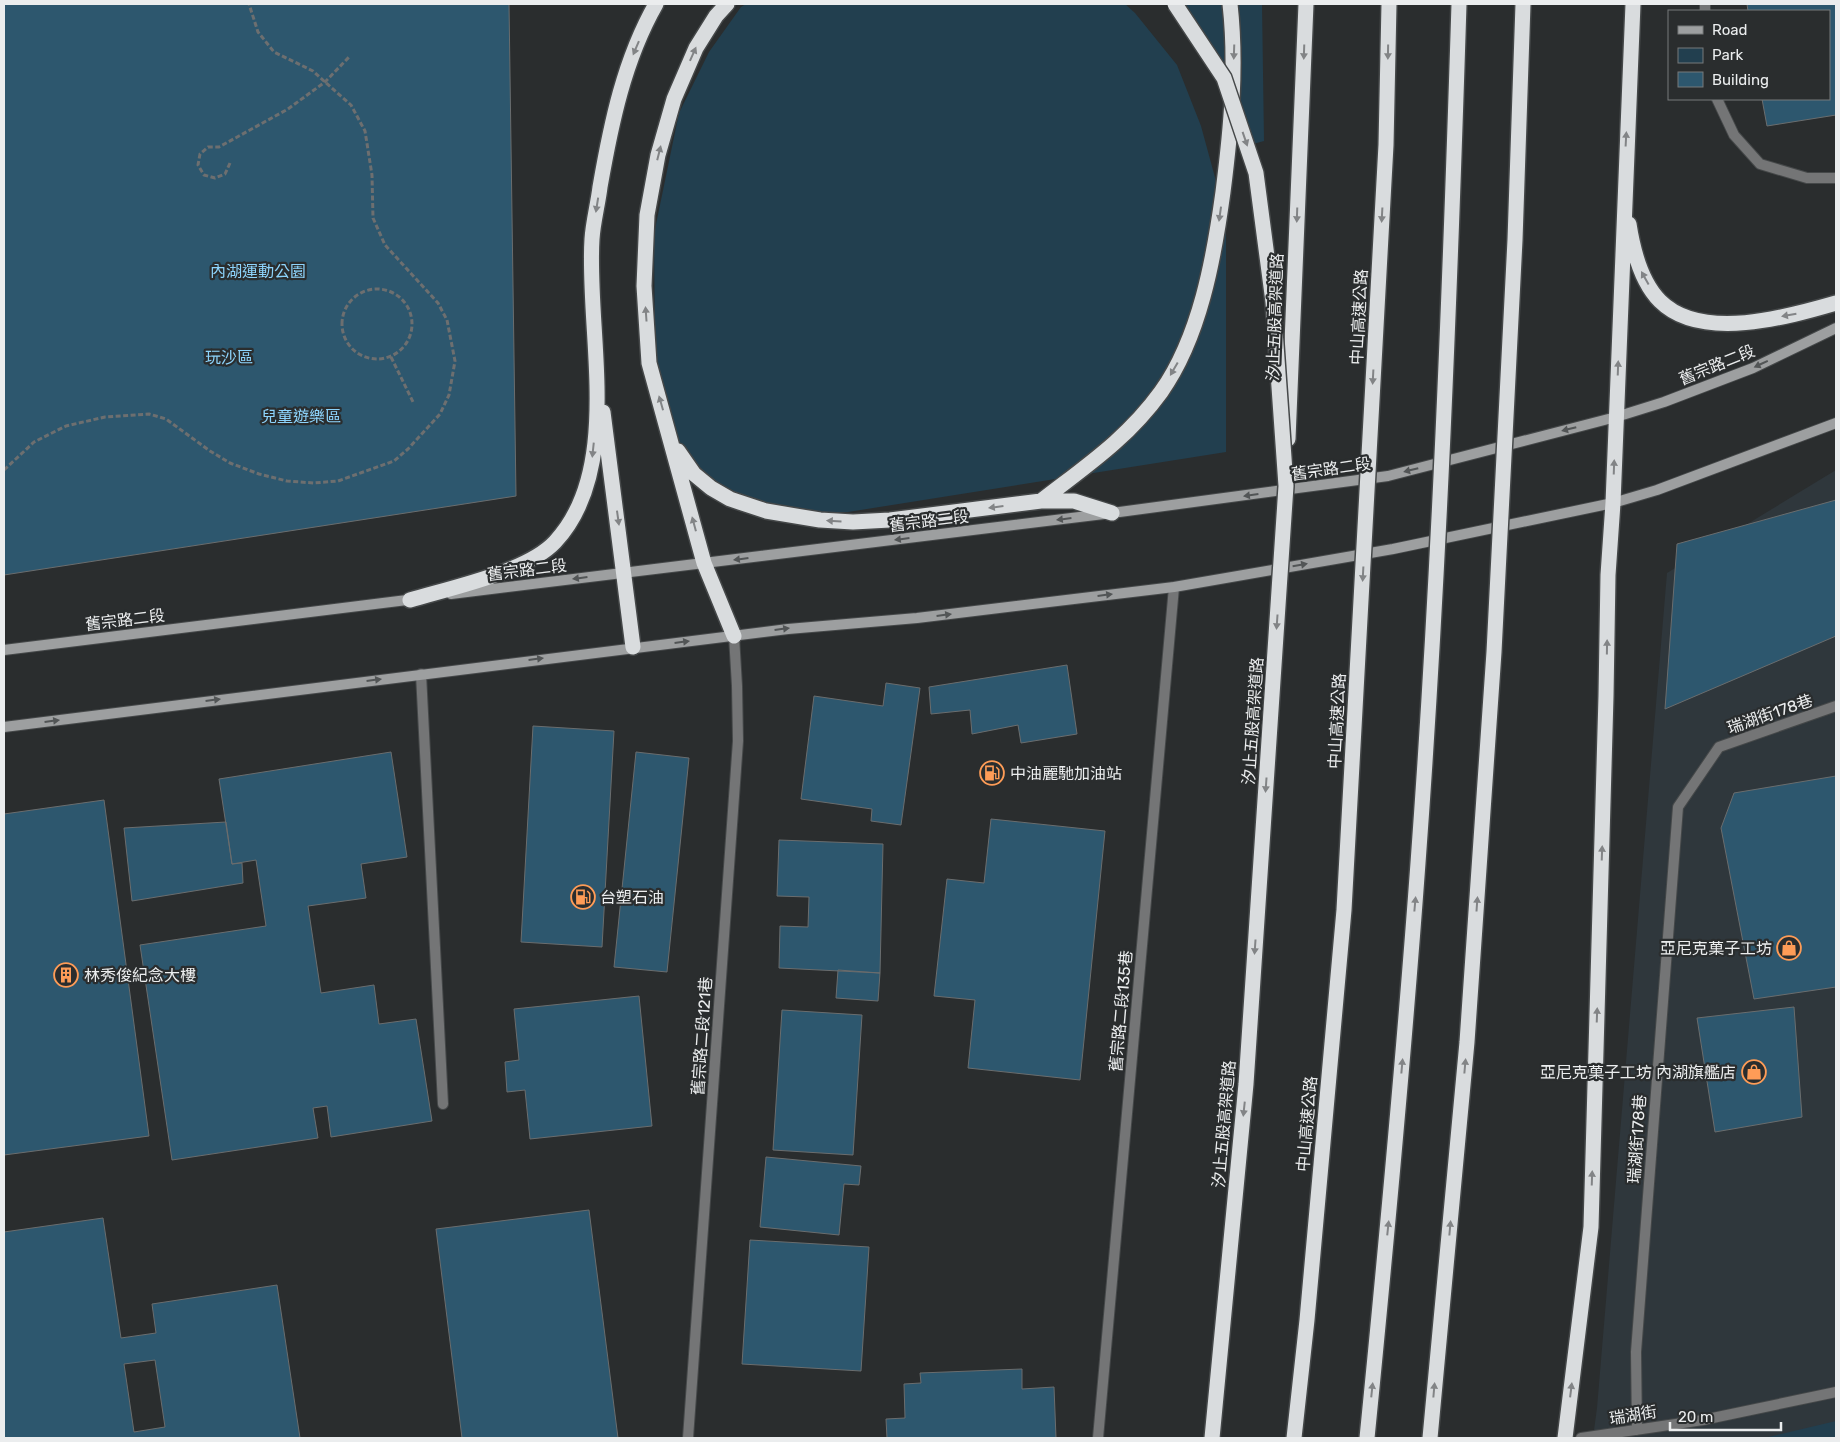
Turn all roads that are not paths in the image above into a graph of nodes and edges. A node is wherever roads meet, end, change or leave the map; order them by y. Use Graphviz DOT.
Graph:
graph roads {
  1 [pos="656,4"];
  2 [pos="727,4"];
  3 [pos="1175,4"];
  4 [pos="1230,4"];
  5 [pos="1306,4"];
  6 [pos="1389,4"];
  7 [pos="1459,4"];
  8 [pos="1523,4"];
  9 [pos="1633,4"];
  10 [pos="1717,100"];
  11 [pos="1836,178"];
  12 [pos="1624,188"];
  13 [pos="1836,303"];
  14 [pos="1836,328"];
  15 [pos="596,366"];
  16 [pos="1616,417"];
  17 [pos="1836,422"];
  18 [pos="673,444"];
  19 [pos="1286,486"];
  20 [pos="1041,501"];
  21 [pos="1612,502"];
  22 [pos="1112,514"];
  23 [pos="704,563"];
  24 [pos="625,572"];
  25 [pos="1174,587"];
  26 [pos="410,600"];
  27 [pos="734,636"];
  28 [pos="634,647"];
  29 [pos="4,650"];
  30 [pos="421,674"];
  31 [pos="1836,706"];
  32 [pos="4,727"];
  33 [pos="443,1104"];
  34 [pos="1836,1392"];
  35 [pos="1637,1430"];
  36 [pos="688,1438"];
  37 [pos="1098,1438"];
  38 [pos="1212,1438"];
  39 [pos="1294,1438"];
  40 [pos="1367,1438"];
  41 [pos="1430,1438"];
  42 [pos="1566,1438"];
  43 [pos="1582,1438"];
  1 -- 15 [label="highway, one-way"];
  18 -- 2 [label="highway, one-way"];
  3 -- 19 [label="highway, one-way, bridge"];
  4 -- 20 [label="highway, one-way"];
  5 -- 19 [label="highway, 汐止五股高架道路, one-way, bridge"];
  6 -- 39 [label="highway, 中山高速公路, one-way, bridge"];
  40 -- 7 [label="highway, one-way, bridge"];
  41 -- 8 [label="highway, one-way, bridge"];
  12 -- 9 [label="highway, one-way"];
  10 -- 11 [label="street"];
  13 -- 12 [label="highway, one-way"];
  16 -- 12 [label="highway, one-way"];
  14 -- 16 [label="main road, 舊宗路二段, one-way"];
  15 -- 24 [label="highway, one-way"];
  15 -- 26 [label="highway, one-way"];
  21 -- 16 [label="highway, one-way"];
  16 -- 22 [label="main road, 舊宗路二段, one-way"];
  17 -- 21 [label="main road"];
  20 -- 18 [label="highway, one-way"];
  23 -- 18 [label="highway, one-way"];
  19 -- 38 [label="highway, 汐止五股高架道路, one-way, bridge"];
  20 -- 22 [label="highway"];
  25 -- 21 [label="main road, one-way"];
  42 -- 21 [label="highway, one-way"];
  22 -- 23 [label="main road, 舊宗路二段, one-way"];
  23 -- 24 [label="main road, 舊宗路二段"];
  23 -- 27 [label="highway"];
  24 -- 26 [label="main road, 舊宗路二段, one-way"];
  24 -- 28 [label="highway"];
  27 -- 25 [label="main road, one-way"];
  25 -- 37 [label="street, 舊宗路二段135巷"];
  26 -- 29 [label="main road, 舊宗路二段"];
  28 -- 27 [label="main road, one-way"];
  27 -- 36 [label="street, 舊宗路二段121巷"];
  30 -- 28 [label="main road, one-way"];
  32 -- 30 [label="main road, one-way"];
  30 -- 33 [label="street"];
  31 -- 35 [label="street, 瑞湖街178巷"];
  34 -- 35 [label="street, 瑞湖街"];
  35 -- 43 [label="street, 瑞湖街"];
}
